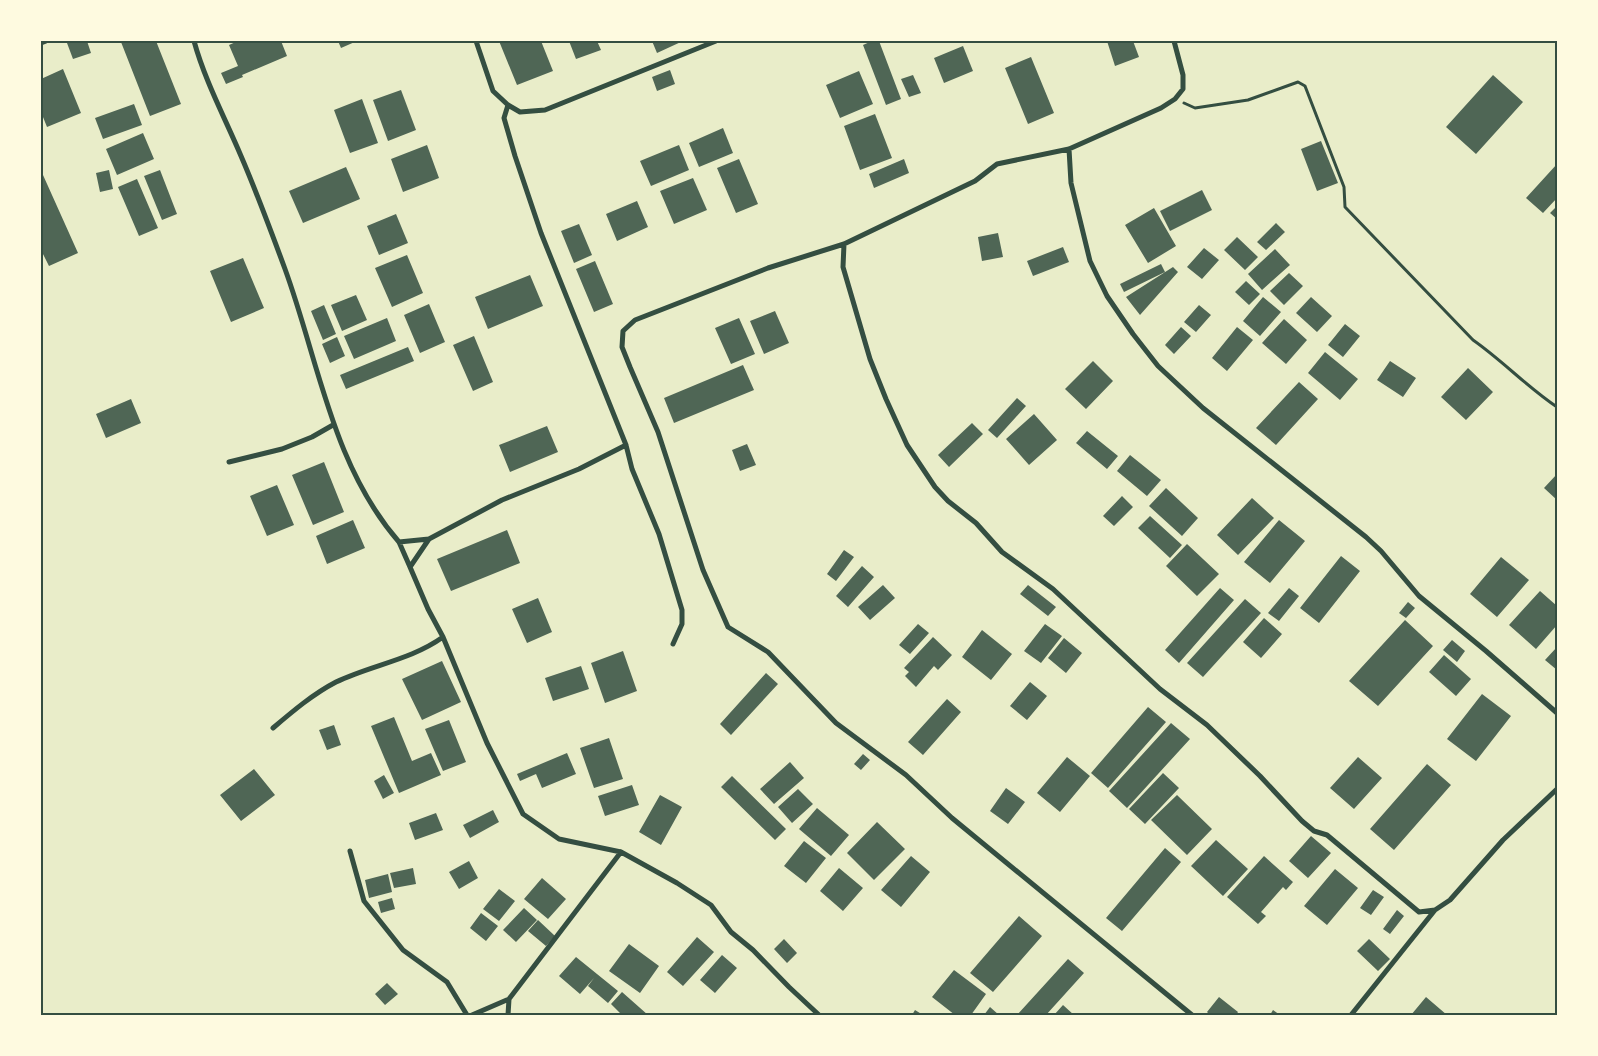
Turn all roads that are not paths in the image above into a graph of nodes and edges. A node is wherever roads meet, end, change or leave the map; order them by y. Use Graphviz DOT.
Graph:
graph roads {
  1 [pos="46,41"];
  2 [pos="194,41"];
  3 [pos="476,41"];
  4 [pos="716,41"];
  5 [pos="1174,41"];
  6 [pos="41,43"];
  7 [pos="508,104"];
  8 [pos="1069,149"];
  9 [pos="844,244"];
  10 [pos="333,425"];
  11 [pos="626,445"];
  12 [pos="229,462"];
  13 [pos="429,539"];
  14 [pos="399,542"];
  15 [pos="410,567"];
  16 [pos="443,637"];
  17 [pos="673,644"];
  18 [pos="1557,713"];
  19 [pos="273,728"];
  20 [pos="1557,789"];
  21 [pos="350,851"];
  22 [pos="621,852"];
  23 [pos="1435,910"];
  24 [pos="509,999"];
  25 [pos="467,1015"];
  26 [pos="472,1015"];
  27 [pos="508,1015"];
  28 [pos="819,1015"];
  29 [pos="1192,1015"];
  30 [pos="1351,1015"];
  1 -- 6 [label="street"];
  2 -- 10 [label="street"];
  3 -- 7 [label="street"];
  4 -- 7 [label="street"];
  5 -- 8 [label="street"];
  7 -- 11 [label="street"];
  8 -- 9 [label="street"];
  8 -- 18 [label="street"];
  9 -- 23 [label="street"];
  9 -- 29 [label="street"];
  10 -- 12 [label="street"];
  10 -- 14 [label="street"];
  11 -- 13 [label="street"];
  11 -- 17 [label="street"];
  13 -- 14 [label="street"];
  13 -- 15 [label="street"];
  14 -- 15 [label="street"];
  15 -- 16 [label="street"];
  16 -- 19 [label="street"];
  16 -- 22 [label="street"];
  20 -- 23 [label="street"];
  21 -- 25 [label="street"];
  22 -- 24 [label="street"];
  22 -- 28 [label="street"];
  23 -- 30 [label="street"];
  24 -- 26 [label="street"];
  24 -- 27 [label="street"];
}
